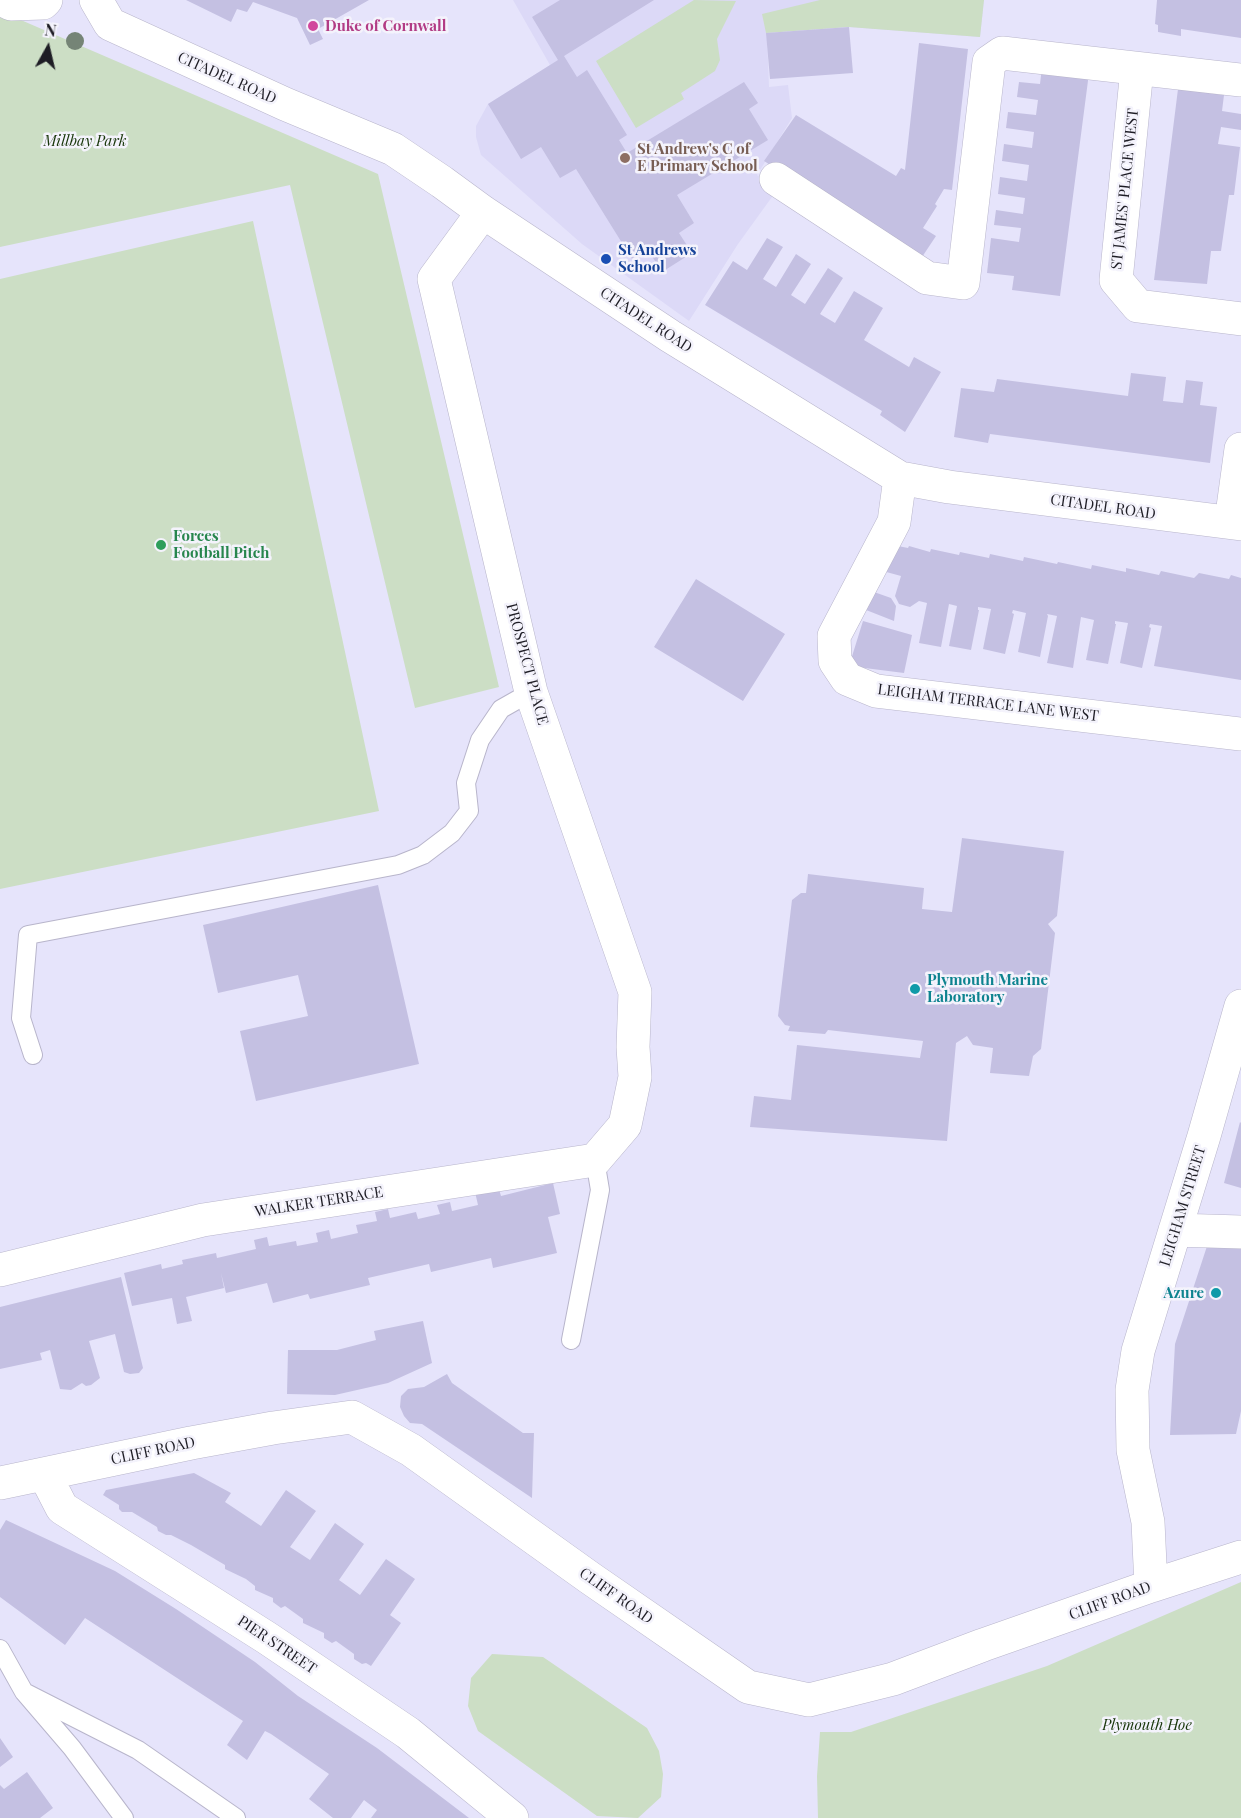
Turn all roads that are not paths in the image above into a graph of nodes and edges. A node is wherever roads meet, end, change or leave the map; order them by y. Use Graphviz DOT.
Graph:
graph roads {
  1 [pos="3,0"];
  2 [pos="46,0"];
  3 [pos="96,0"];
  4 [pos="1137,69"];
  5 [pos="1241,80"];
  6 [pos="776,179"];
  7 [pos="483,212"];
  8 [pos="1241,319"];
  9 [pos="1241,449"];
  10 [pos="900,478"];
  11 [pos="1236,523"];
  12 [pos="531,692"];
  13 [pos="1241,734"];
  14 [pos="1241,1005"];
  15 [pos="33,1055"];
  16 [pos="595,1160"];
  17 [pos="1175,1230"];
  18 [pos="1241,1232"];
  19 [pos="0,1270"];
  20 [pos="571,1340"];
  21 [pos="45,1474"];
  22 [pos="0,1483"];
  23 [pos="1241,1557"];
  24 [pos="1151,1586"];
  25 [pos="0,1649"];
  26 [pos="24,1692"];
  27 [pos="124,1818"];
  28 [pos="236,1818"];
  29 [pos="512,1818"];
  1 -- 2 [label="street"];
  3 -- 7 [label="street, CITADEL ROAD"];
  4 -- 5 [label="street"];
  4 -- 6 [label="street"];
  4 -- 8 [label="street, ST JAMES' PLACE WEST"];
  7 -- 10 [label="street, CITADEL ROAD"];
  7 -- 12 [label="street, PROSPECT PLACE"];
  9 -- 11 [label="street"];
  10 -- 11 [label="street, CITADEL ROAD"];
  10 -- 13 [label="street, LEIGHAM TERRACE LANE WEST"];
  12 -- 15 [label="lane"];
  12 -- 16 [label="street, PROSPECT PLACE"];
  14 -- 17 [label="street, LEIGHAM STREET"];
  16 -- 19 [label="street, WALKER TERRACE"];
  16 -- 20 [label="lane"];
  17 -- 18 [label="street"];
  17 -- 24 [label="street, LEIGHAM STREET"];
  21 -- 22 [label="street, CLIFF ROAD"];
  21 -- 24 [label="street, CLIFF ROAD"];
  21 -- 29 [label="street, PIER STREET"];
  23 -- 24 [label="street, CLIFF ROAD"];
  25 -- 26 [label="lane"];
  26 -- 27 [label="lane"];
  26 -- 28 [label="lane"];
}
